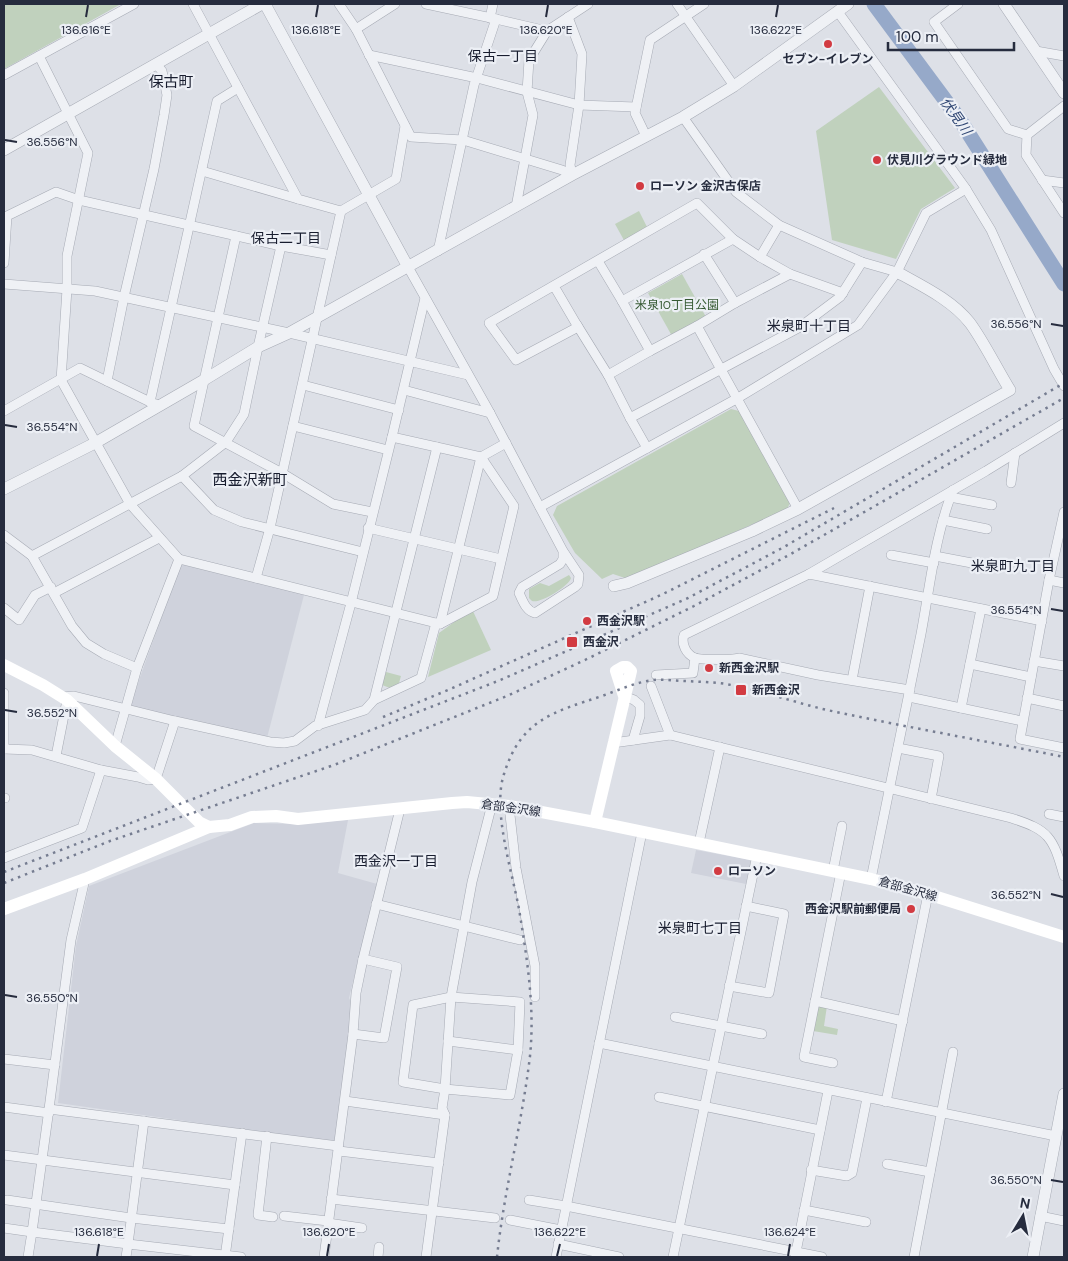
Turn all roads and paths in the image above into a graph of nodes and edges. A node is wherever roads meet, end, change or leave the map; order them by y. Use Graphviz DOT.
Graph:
graph roads {
  1 [pos="134,4"];
  2 [pos="193,4"];
  3 [pos="263,4"];
  4 [pos="339,4"];
  5 [pos="395,4"];
  6 [pos="426,4"];
  7 [pos="493,4"];
  8 [pos="588,4"];
  9 [pos="677,4"];
  10 [pos="704,4"];
  11 [pos="958,4"];
  12 [pos="1004,4"];
  13 [pos="843,8"];
  14 [pos="686,16"];
  15 [pos="568,17"];
  16 [pos="493,18"];
  17 [pos="356,29"];
  18 [pos="547,31"];
  19 [pos="209,34"];
  20 [pos="1036,51"];
  21 [pos="369,55"];
  22 [pos="39,56"];
  23 [pos="1064,56"];
  24 [pos="156,64"];
  25 [pos="4,76"];
  26 [pos="477,78"];
  27 [pos="734,86"];
  28 [pos="238,88"];
  29 [pos="527,92"];
  30 [pos="1064,92"];
  31 [pos="579,105"];
  32 [pos="1064,106"];
  33 [pos="636,108"];
  34 [pos="69,113"];
  35 [pos="683,118"];
  36 [pos="405,126"];
  37 [pos="1027,135"];
  38 [pos="646,136"];
  39 [pos="463,140"];
  40 [pos="4,150"];
  41 [pos="524,160"];
  42 [pos="202,171"];
  43 [pos="572,175"];
  44 [pos="1042,180"];
  45 [pos="1064,183"];
  46 [pos="966,189"];
  47 [pos="369,196"];
  48 [pos="298,199"];
  49 [pos="79,200"];
  50 [pos="516,207"];
  51 [pos="341,210"];
  52 [pos="1064,213"];
  53 [pos="144,214"];
  54 [pos="189,225"];
  55 [pos="779,225"];
  56 [pos="236,236"];
  57 [pos="5,239"];
  58 [pos="733,239"];
  59 [pos="281,246"];
  60 [pos="438,251"];
  61 [pos="704,254"];
  62 [pos="331,255"];
  63 [pos="760,257"];
  64 [pos="598,260"];
  65 [pos="862,262"];
  66 [pos="4,263"];
  67 [pos="408,267"];
  68 [pos="897,272"];
  69 [pos="790,274"];
  70 [pos="4,284"];
  71 [pos="554,286"];
  72 [pos="66,289"];
  73 [pos="843,292"];
  74 [pos="124,297"];
  75 [pos="425,298"];
  76 [pos="622,301"];
  77 [pos="735,303"];
  78 [pos="170,308"];
  79 [pos="318,316"];
  80 [pos="217,318"];
  81 [pos="577,325"];
  82 [pos="697,326"];
  83 [pos="263,328"];
  84 [pos="289,333"];
  85 [pos="312,338"];
  86 [pos="258,347"];
  87 [pos="650,351"];
  88 [pos="411,361"];
  89 [pos="721,369"];
  90 [pos="468,375"];
  91 [pos="608,375"];
  92 [pos="61,380"];
  93 [pos="204,380"];
  94 [pos="107,381"];
  95 [pos="303,385"];
  96 [pos="1064,386"];
  97 [pos="404,390"];
  98 [pos="738,398"];
  99 [pos="154,403"];
  100 [pos="399,410"];
  101 [pos="4,411"];
  102 [pos="490,413"];
  103 [pos="630,418"];
  104 [pos="1064,423"];
  105 [pos="293,426"];
  106 [pos="392,437"];
  107 [pos="95,442"];
  108 [pos="226,442"];
  109 [pos="506,443"];
  110 [pos="437,447"];
  111 [pos="647,448"];
  112 [pos="388,450"];
  113 [pos="1015,453"];
  114 [pos="480,458"];
  115 [pos="282,473"];
  116 [pos="182,476"];
  117 [pos="1011,483"];
  118 [pos="4,489"];
  119 [pos="952,493"];
  120 [pos="130,504"];
  121 [pos="992,505"];
  122 [pos="540,507"];
  123 [pos="798,509"];
  124 [pos="372,512"];
  125 [pos="1064,512"];
  126 [pos="943,520"];
  127 [pos="270,528"];
  128 [pos="368,528"];
  129 [pos="987,529"];
  130 [pos="4,535"];
  131 [pos="159,538"];
  132 [pos="414,538"];
  133 [pos="457,548"];
  134 [pos="563,551"];
  135 [pos="363,552"];
  136 [pos="892,555"];
  137 [pos="32,556"];
  138 [pos="179,558"];
  139 [pos="934,559"];
  140 [pos="501,560"];
  141 [pos="977,564"];
  142 [pos="808,574"];
  143 [pos="256,578"];
  144 [pos="1049,580"];
  145 [pos="1064,583"];
  146 [pos="614,586"];
  147 [pos="870,586"];
  148 [pos="52,590"];
  149 [pos="928,599"];
  150 [pos="351,603"];
  151 [pos="4,608"];
  152 [pos="981,609"];
  153 [pos="396,613"];
  154 [pos="1042,621"];
  155 [pos="438,623"];
  156 [pos="696,658"];
  157 [pos="1034,661"];
  158 [pos="970,664"];
  159 [pos="1064,666"];
  160 [pos="5,667"];
  161 [pos="137,668"];
  162 [pos="656,675"];
  163 [pos="1031,677"];
  164 [pos="852,680"];
  165 [pos="651,686"];
  166 [pos="4,693"];
  167 [pos="910,694"];
  168 [pos="624,696"];
  169 [pos="64,698"];
  170 [pos="1027,698"];
  171 [pos="374,700"];
  172 [pos="1064,706"];
  173 [pos="961,708"];
  174 [pos="126,709"];
  175 [pos="175,721"];
  176 [pos="1022,721"];
  177 [pos="318,726"];
  178 [pos="670,734"];
  179 [pos="633,740"];
  180 [pos="613,743"];
  181 [pos="116,746"];
  182 [pos="720,748"];
  183 [pos="898,748"];
  184 [pos="1064,748"];
  185 [pos="4,749"];
  186 [pos="56,756"];
  187 [pos="102,770"];
  188 [pos="156,779"];
  189 [pos="889,789"];
  190 [pos="931,799"];
  191 [pos="492,804"];
  192 [pos="509,806"];
  193 [pos="400,809"];
  194 [pos="1049,814"];
  195 [pos="1064,817"];
  196 [pos="595,822"];
  197 [pos="842,826"];
  198 [pos="209,827"];
  199 [pos="642,832"];
  200 [pos="699,843"];
  201 [pos="756,855"];
  202 [pos="4,858"];
  203 [pos="837,872"];
  204 [pos="1064,876"];
  205 [pos="85,879"];
  206 [pos="871,879"];
  207 [pos="928,894"];
  208 [pos="376,904"];
  209 [pos="746,906"];
  210 [pos="4,909"];
  211 [pos="464,925"];
  212 [pos="1064,937"];
  213 [pos="520,940"];
  214 [pos="363,959"];
  215 [pos="729,986"];
  216 [pos="451,997"];
  217 [pos="535,997"];
  218 [pos="815,1001"];
  219 [pos="675,1017"];
  220 [pos="903,1021"];
  221 [pos="720,1026"];
  222 [pos="354,1034"];
  223 [pos="762,1034"];
  224 [pos="448,1042"];
  225 [pos="599,1043"];
  226 [pos="518,1050"];
  227 [pos="954,1052"];
  228 [pos="4,1059"];
  229 [pos="833,1063"];
  230 [pos="55,1065"];
  231 [pos="711,1066"];
  232 [pos="445,1088"];
  233 [pos="828,1091"];
  234 [pos="1064,1094"];
  235 [pos="659,1098"];
  236 [pos="867,1098"];
  237 [pos="345,1101"];
  238 [pos="886,1102"];
  239 [pos="703,1106"];
  240 [pos="4,1107"];
  241 [pos="49,1111"];
  242 [pos="941,1113"];
  243 [pos="445,1115"];
  244 [pos="144,1120"];
  245 [pos="820,1130"];
  246 [pos="242,1133"];
  247 [pos="267,1136"];
  248 [pos="1056,1136"];
  249 [pos="338,1148"];
  250 [pos="4,1155"];
  251 [pos="42,1160"];
  252 [pos="439,1163"];
  253 [pos="887,1164"];
  254 [pos="811,1170"];
  255 [pos="930,1172"];
  256 [pos="137,1173"];
  257 [pos="235,1185"];
  258 [pos="331,1199"];
  259 [pos="7,1200"];
  260 [pos="529,1200"];
  261 [pos="36,1204"];
  262 [pos="566,1206"];
  263 [pos="804,1210"];
  264 [pos="433,1211"];
  265 [pos="284,1216"];
  266 [pos="1040,1216"];
  267 [pos="273,1217"];
  268 [pos="131,1218"];
  269 [pos="495,1218"];
  270 [pos="510,1220"];
  271 [pos="1064,1221"];
  272 [pos="328,1222"];
  273 [pos="866,1222"];
  274 [pos="4,1228"];
  275 [pos="362,1228"];
  276 [pos="229,1229"];
  277 [pos="678,1229"];
  278 [pos="561,1230"];
  279 [pos="32,1232"];
  280 [pos="128,1244"];
  281 [pos="558,1244"];
  282 [pos="379,1247"];
  283 [pos="796,1255"];
  284 [pos="225,1256"];
  285 [pos="28,1257"];
  286 [pos="126,1257"];
  287 [pos="241,1257"];
  288 [pos="324,1257"];
  289 [pos="378,1257"];
  290 [pos="426,1257"];
  291 [pos="556,1257"];
  292 [pos="619,1257"];
  293 [pos="673,1257"];
  294 [pos="822,1257"];
  295 [pos="914,1257"];
  296 [pos="1033,1257"];
  1 -- 22 [label="street"];
  2 -- 19 [label="street"];
  3 -- 19 [label="street"];
  3 -- 47 [label="street"];
  4 -- 17 [label="street"];
  5 -- 17 [label="street"];
  6 -- 16 [label="street"];
  7 -- 16 [label="street"];
  8 -- 15 [label="street"];
  9 -- 14 [label="street"];
  10 -- 14 [label="street"];
  11 -- 37 [label="street"];
  12 -- 20 [label="street"];
  13 -- 27 [label="street"];
  13 -- 46 [label="street"];
  14 -- 27 [label="street"];
  14 -- 33 [label="street"];
  15 -- 18 [label="street"];
  15 -- 31 [label="street"];
  16 -- 18 [label="street"];
  16 -- 26 [label="street"];
  17 -- 21 [label="street"];
  18 -- 29 [label="street"];
  19 -- 24 [label="street"];
  19 -- 28 [label="street"];
  20 -- 23 [label="street"];
  20 -- 30 [label="street"];
  21 -- 26 [label="street"];
  21 -- 36 [label="street"];
  22 -- 25 [label="street"];
  22 -- 34 [label="street"];
  24 -- 34 [label="street"];
  24 -- 53 [label="street"];
  26 -- 29 [label="street"];
  26 -- 39 [label="street"];
  27 -- 35 [label="street"];
  28 -- 42 [label="street"];
  28 -- 48 [label="street"];
  29 -- 31 [label="street"];
  29 -- 41 [label="street"];
  31 -- 33 [label="street"];
  31 -- 43 [label="street"];
  32 -- 37 [label="street"];
  33 -- 38 [label="street"];
  34 -- 40 [label="street"];
  34 -- 49 [label="street"];
  35 -- 38 [label="street"];
  35 -- 55 [label="street"];
  36 -- 39 [label="street"];
  36 -- 47 [label="street"];
  37 -- 44 [label="street"];
  38 -- 43 [label="street"];
  39 -- 41 [label="street"];
  39 -- 60 [label="street"];
  41 -- 43 [label="street"];
  41 -- 50 [label="street"];
  42 -- 48 [label="street"];
  42 -- 54 [label="street"];
  43 -- 50 [label="street"];
  44 -- 45 [label="street"];
  44 -- 52 [label="street"];
  46 -- 68 [label="street"];
  46 -- 96 [label="street"];
  47 -- 51 [label="street"];
  47 -- 67 [label="street"];
  48 -- 51 [label="street"];
  49 -- 53 [label="street"];
  49 -- 57 [label="street"];
  49 -- 72 [label="street"];
  50 -- 60 [label="street"];
  51 -- 62 [label="street"];
  53 -- 54 [label="street"];
  53 -- 74 [label="street"];
  54 -- 56 [label="street"];
  54 -- 78 [label="street"];
  55 -- 63 [label="street"];
  55 -- 65 [label="street"];
  56 -- 59 [label="street"];
  56 -- 80 [label="street"];
  57 -- 66 [label="street"];
  58 -- 61 [label="street"];
  58 -- 63 [label="street"];
  58 -- 64 [label="street"];
  59 -- 62 [label="street"];
  59 -- 83 [label="street"];
  60 -- 67 [label="street"];
  61 -- 76 [label="street"];
  61 -- 77 [label="street"];
  62 -- 79 [label="street"];
  63 -- 69 [label="street"];
  64 -- 71 [label="street"];
  64 -- 76 [label="street"];
  65 -- 68 [label="street"];
  65 -- 73 [label="street"];
  67 -- 75 [label="street"];
  67 -- 79 [label="street"];
  68 -- 98 [label="street"];
  68 -- 123 [label="street"];
  69 -- 73 [label="street"];
  69 -- 77 [label="street"];
  70 -- 72 [label="street"];
  71 -- 81 [label="street"];
  71 -- 81 [label="street"];
  72 -- 74 [label="street"];
  72 -- 92 [label="street"];
  73 -- 89 [label="street"];
  74 -- 78 [label="street"];
  74 -- 94 [label="street"];
  75 -- 88 [label="street"];
  75 -- 90 [label="street"];
  76 -- 87 [label="street"];
  77 -- 82 [label="street"];
  78 -- 80 [label="street"];
  78 -- 99 [label="street"];
  79 -- 84 [label="street"];
  79 -- 85 [label="street"];
  80 -- 83 [label="street"];
  80 -- 93 [label="street"];
  81 -- 91 [label="street"];
  82 -- 87 [label="street"];
  82 -- 89 [label="street"];
  83 -- 84 [label="street"];
  83 -- 86 [label="street"];
  84 -- 85 [label="street"];
  84 -- 86 [label="street"];
  85 -- 88 [label="street"];
  85 -- 95 [label="street"];
  86 -- 93 [label="street"];
  86 -- 108 [label="street"];
  87 -- 91 [label="street"];
  88 -- 90 [label="street"];
  88 -- 97 [label="street"];
  89 -- 98 [label="street"];
  89 -- 103 [label="street"];
  90 -- 102 [label="street"];
  91 -- 103 [label="street"];
  92 -- 94 [label="street"];
  92 -- 101 [label="street"];
  92 -- 107 [label="street"];
  93 -- 99 [label="street"];
  93 -- 108 [label="street"];
  94 -- 99 [label="street"];
  95 -- 100 [label="street"];
  95 -- 105 [label="street"];
  97 -- 100 [label="street"];
  97 -- 102 [label="street"];
  98 -- 111 [label="street"];
  98 -- 123 [label="street"];
  99 -- 107 [label="street"];
  100 -- 106 [label="street"];
  102 -- 109 [label="street"];
  103 -- 111 [label="street"];
  104 -- 113 [label="street"];
  105 -- 112 [label="street"];
  105 -- 115 [label="street"];
  106 -- 110 [label="street"];
  106 -- 112 [label="street"];
  107 -- 118 [label="street"];
  107 -- 120 [label="street"];
  108 -- 115 [label="street"];
  108 -- 116 [label="street"];
  109 -- 114 [label="street"];
  109 -- 122 [label="street"];
  110 -- 114 [label="street"];
  110 -- 132 [label="street"];
  111 -- 122 [label="street"];
  112 -- 124 [label="street"];
  113 -- 117 [label="street"];
  113 -- 119 [label="street"];
  114 -- 133 [label="street"];
  114 -- 140 [label="street"];
  115 -- 124 [label="street"];
  115 -- 127 [label="street"];
  116 -- 120 [label="street"];
  116 -- 127 [label="street"];
  119 -- 121 [label="street"];
  119 -- 126 [label="street"];
  119 -- 142 [label="street"];
  120 -- 131 [label="street"];
  120 -- 137 [label="street"];
  122 -- 134 [label="street"];
  123 -- 146 [label="street"];
  124 -- 128 [label="street"];
  125 -- 144 [label="street"];
  126 -- 129 [label="street"];
  126 -- 139 [label="street"];
  127 -- 135 [label="street"];
  127 -- 143 [label="street"];
  128 -- 132 [label="street"];
  128 -- 135 [label="street"];
  130 -- 137 [label="street"];
  131 -- 138 [label="street"];
  131 -- 148 [label="street"];
  132 -- 133 [label="street"];
  132 -- 153 [label="street"];
  133 -- 140 [label="street"];
  133 -- 155 [label="street"];
  134 -- 134 [label="street"];
  135 -- 150 [label="street"];
  136 -- 139 [label="street"];
  137 -- 148 [label="street"];
  138 -- 143 [label="street"];
  138 -- 161 [label="street"];
  139 -- 141 [label="street"];
  139 -- 149 [label="street"];
  140 -- 155 [label="street"];
  142 -- 147 [label="street"];
  142 -- 156 [label="street"];
  143 -- 150 [label="street"];
  144 -- 145 [label="street"];
  144 -- 154 [label="street"];
  147 -- 149 [label="street"];
  147 -- 164 [label="street"];
  148 -- 151 [label="street"];
  148 -- 161 [label="street"];
  149 -- 152 [label="street"];
  149 -- 167 [label="street"];
  150 -- 153 [label="street"];
  150 -- 177 [label="street"];
  152 -- 154 [label="street"];
  152 -- 158 [label="street"];
  153 -- 155 [label="street"];
  153 -- 171 [label="street"];
  154 -- 157 [label="street"];
  155 -- 171 [label="street"];
  156 -- 162 [label="street"];
  156 -- 164 [label="street"];
  157 -- 159 [label="street"];
  157 -- 163 [label="street"];
  158 -- 163 [label="street"];
  158 -- 173 [label="street"];
  160 -- 169 [label="main road"];
  161 -- 174 [label="street"];
  163 -- 170 [label="street"];
  164 -- 167 [label="street"];
  165 -- 178 [label="street"];
  166 -- 185 [label="street"];
  167 -- 173 [label="street"];
  167 -- 183 [label="street"];
  168 -- 179 [label="street"];
  168 -- 180 [label="main road"];
  169 -- 174 [label="street"];
  169 -- 181 [label="main road"];
  169 -- 186 [label="street"];
  170 -- 172 [label="street"];
  170 -- 176 [label="street"];
  171 -- 177 [label="street"];
  173 -- 176 [label="street"];
  174 -- 175 [label="street"];
  174 -- 181 [label="street"];
  175 -- 177 [label="street"];
  175 -- 188 [label="street"];
  176 -- 184 [label="street"];
  178 -- 179 [label="street"];
  178 -- 182 [label="street"];
  179 -- 180 [label="street"];
  180 -- 196 [label="main road"];
  181 -- 188 [label="main road"];
  182 -- 189 [label="street"];
  182 -- 200 [label="street"];
  183 -- 189 [label="street"];
  183 -- 190 [label="street"];
  185 -- 186 [label="street"];
  186 -- 187 [label="street"];
  187 -- 188 [label="street"];
  187 -- 202 [label="street"];
  188 -- 198 [label="main road"];
  189 -- 190 [label="street"];
  189 -- 206 [label="street"];
  190 -- 204 [label="street"];
  191 -- 192 [label="main road, 倉部金沢線"];
  191 -- 193 [label="main road, 倉部金沢線"];
  191 -- 211 [label="street"];
  192 -- 196 [label="main road, 倉部金沢線"];
  192 -- 217 [label="street"];
  193 -- 198 [label="main road, 倉部金沢線"];
  193 -- 208 [label="street"];
  194 -- 195 [label="street"];
  196 -- 199 [label="main road, 倉部金沢線"];
  197 -- 203 [label="street"];
  198 -- 205 [label="main road, 倉部金沢線"];
  199 -- 200 [label="main road, 倉部金沢線"];
  199 -- 225 [label="street"];
  200 -- 201 [label="main road, 倉部金沢線"];
  201 -- 203 [label="main road, 倉部金沢線"];
  201 -- 209 [label="street"];
  203 -- 206 [label="main road, 倉部金沢線"];
  203 -- 218 [label="street"];
  205 -- 210 [label="main road, 倉部金沢線"];
  205 -- 230 [label="street"];
  206 -- 207 [label="main road, 倉部金沢線"];
  207 -- 212 [label="main road, 倉部金沢線"];
  207 -- 220 [label="street"];
  208 -- 211 [label="street"];
  208 -- 214 [label="street"];
  209 -- 215 [label="street"];
  209 -- 215 [label="street"];
  211 -- 213 [label="street"];
  211 -- 216 [label="street"];
  214 -- 222 [label="street"];
  214 -- 222 [label="street"];
  215 -- 221 [label="street"];
  216 -- 224 [label="street"];
  216 -- 226 [label="street"];
  216 -- 232 [label="street"];
  218 -- 220 [label="street"];
  218 -- 229 [label="street"];
  219 -- 221 [label="street"];
  220 -- 238 [label="street"];
  221 -- 223 [label="street"];
  221 -- 231 [label="street"];
  222 -- 237 [label="street"];
  224 -- 226 [label="street"];
  224 -- 232 [label="street"];
  225 -- 231 [label="street"];
  225 -- 262 [label="street"];
  226 -- 232 [label="street"];
  227 -- 242 [label="street"];
  228 -- 230 [label="street"];
  230 -- 241 [label="street"];
  231 -- 233 [label="street"];
  231 -- 239 [label="street"];
  232 -- 243 [label="street"];
  233 -- 236 [label="street"];
  233 -- 245 [label="street"];
  234 -- 248 [label="street"];
  235 -- 239 [label="street"];
  236 -- 238 [label="street"];
  236 -- 254 [label="street"];
  237 -- 243 [label="street"];
  237 -- 249 [label="street"];
  238 -- 242 [label="street"];
  239 -- 245 [label="street"];
  239 -- 277 [label="street"];
  240 -- 241 [label="street"];
  241 -- 244 [label="street"];
  241 -- 251 [label="street"];
  242 -- 248 [label="street"];
  242 -- 255 [label="street"];
  243 -- 252 [label="street"];
  244 -- 246 [label="street"];
  244 -- 256 [label="street"];
  245 -- 254 [label="street"];
  246 -- 247 [label="street"];
  246 -- 257 [label="street"];
  247 -- 249 [label="street"];
  247 -- 267 [label="street"];
  248 -- 266 [label="street"];
  249 -- 252 [label="street"];
  249 -- 258 [label="street"];
  250 -- 251 [label="street"];
  251 -- 256 [label="street"];
  251 -- 261 [label="street"];
  252 -- 264 [label="street"];
  253 -- 255 [label="street"];
  254 -- 263 [label="street"];
  255 -- 295 [label="street"];
  256 -- 257 [label="street"];
  256 -- 268 [label="street"];
  257 -- 276 [label="street"];
  258 -- 264 [label="street"];
  258 -- 272 [label="street"];
  259 -- 261 [label="street"];
  260 -- 262 [label="street"];
  261 -- 268 [label="street"];
  261 -- 279 [label="street"];
  262 -- 277 [label="street"];
  262 -- 278 [label="street"];
  263 -- 273 [label="street"];
  263 -- 283 [label="street"];
  264 -- 269 [label="street"];
  264 -- 290 [label="street"];
  265 -- 272 [label="street"];
  266 -- 271 [label="street"];
  266 -- 296 [label="street"];
  268 -- 276 [label="street"];
  268 -- 280 [label="street"];
  270 -- 278 [label="street"];
  272 -- 275 [label="street"];
  272 -- 288 [label="street"];
  274 -- 279 [label="street"];
  276 -- 284 [label="street"];
  277 -- 283 [label="street"];
  277 -- 293 [label="street"];
  278 -- 281 [label="street"];
  279 -- 280 [label="street"];
  279 -- 285 [label="street"];
  280 -- 284 [label="street"];
  280 -- 286 [label="street"];
  281 -- 291 [label="street"];
  281 -- 292 [label="street"];
  282 -- 289 [label="street"];
  283 -- 294 [label="street"];
  284 -- 287 [label="street"];
}
